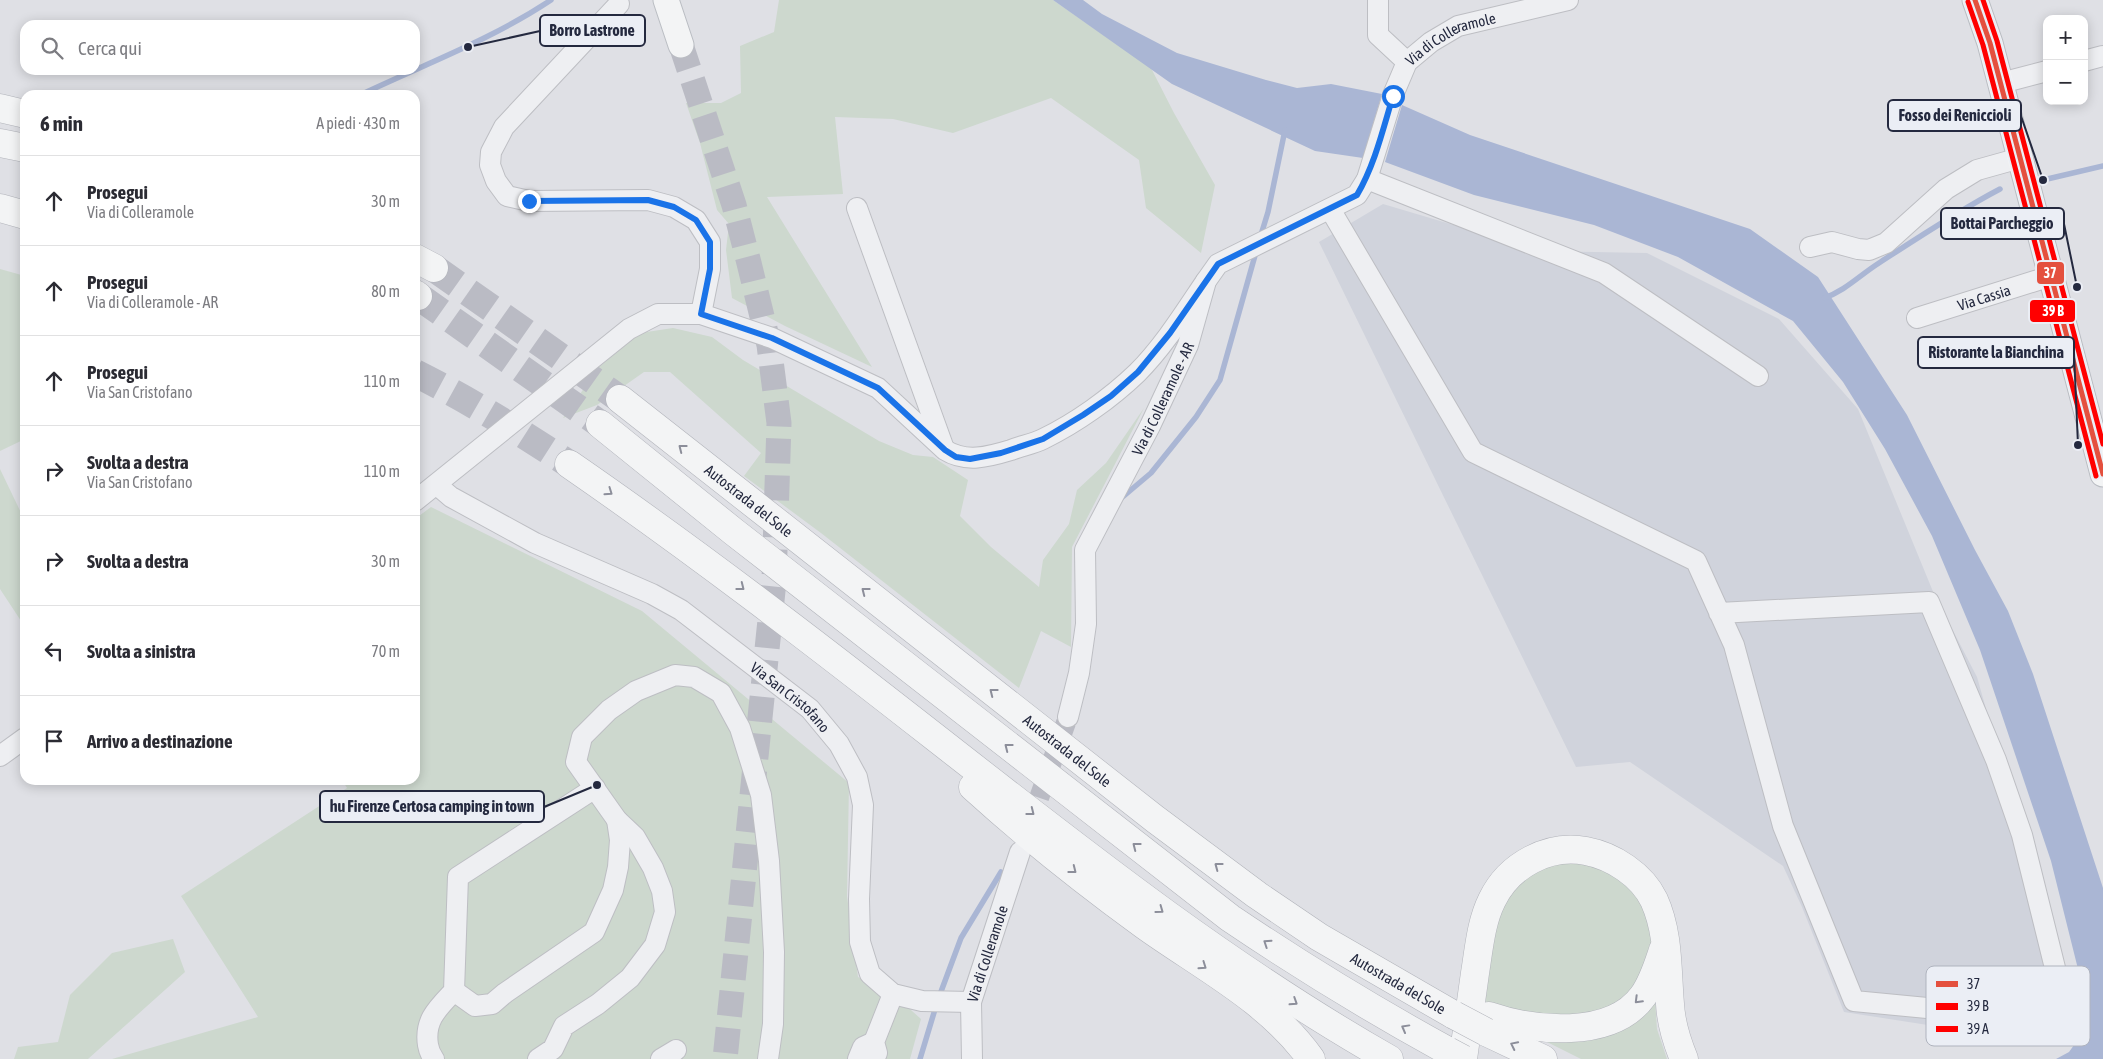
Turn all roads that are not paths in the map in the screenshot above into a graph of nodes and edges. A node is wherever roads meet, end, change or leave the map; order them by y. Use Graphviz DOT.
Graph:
graph roads {
  1 [pos="666,0"];
  2 [pos="1378,0"];
  3 [pos="1568,0"];
  4 [pos="1975,0"];
  5 [pos="619,4"];
  6 [pos="681,45"];
  7 [pos="2103,56"];
  8 [pos="2088,60"];
  9 [pos="1407,62"];
  10 [pos="2043,72"];
  11 [pos="2001,83"];
  12 [pos="0,108"];
  13 [pos="20,113"];
  14 [pos="0,143"];
  15 [pos="20,147"];
  16 [pos="2020,158"];
  17 [pos="1370,170"];
  18 [pos="0,208"];
  19 [pos="857,208"];
  20 [pos="1330,209"];
  21 [pos="20,214"];
  22 [pos="1810,247"];
  23 [pos="2052,276"];
  24 [pos="1206,281"];
  25 [pos="701,314"];
  26 [pos="1917,318"];
  27 [pos="1758,376"];
  28 [pos="620,398"];
  29 [pos="600,424"];
  30 [pos="945,450"];
  31 [pos="569,464"];
  32 [pos="2103,474"];
  33 [pos="437,485"];
  34 [pos="420,498"];
  35 [pos="1719,613"];
  36 [pos="882,696"];
  37 [pos="1068,717"];
  38 [pos="20,742"];
  39 [pos="0,756"];
  40 [pos="595,788"];
  41 [pos="617,820"];
  42 [pos="1020,852"];
  43 [pos="1665,941"];
  44 [pos="2055,966"];
  45 [pos="454,991"];
  46 [pos="893,994"];
  47 [pos="971,1002"];
  48 [pos="1926,1008"];
  49 [pos="1487,1024"];
  50 [pos="874,1050"];
  51 [pos="1458,1056"];
  52 [pos="434,1059"];
  53 [pos="538,1059"];
  54 [pos="768,1059"];
  55 [pos="858,1059"];
  56 [pos="972,1059"];
  57 [pos="1311,1059"];
  58 [pos="1388,1059"];
  59 [pos="1543,1059"];
  60 [pos="1684,1059"];
  1 -- 6 [label="main road"];
  2 -- 9 [label="street"];
  3 -- 9 [label="street, Via di Colleramole"];
  4 -- 11 [label="main road"];
  5 -- 25 [label="street"];
  7 -- 8 [label="street"];
  9 -- 17 [label="street, Via di Colleramole"];
  10 -- 11 [label="street"];
  11 -- 16 [label="main road"];
  12 -- 13 [label="highway"];
  14 -- 15 [label="highway"];
  16 -- 22 [label="street"];
  16 -- 23 [label="main road"];
  17 -- 20 [label="street, Via di Colleramole - AR"];
  17 -- 27 [label="street"];
  18 -- 21 [label="highway"];
  19 -- 30 [label="street"];
  20 -- 24 [label="street, Via di Colleramole - AR"];
  20 -- 35 [label="street"];
  23 -- 26 [label="street, Via Cassia"];
  23 -- 32 [label="main road"];
  24 -- 30 [label="street"];
  24 -- 37 [label="street, Via di Colleramole - AR"];
  25 -- 30 [label="street"];
  25 -- 33 [label="street"];
  49 -- 28 [label="highway, Autostrada del Sole, one-way, bridge"];
  51 -- 29 [label="highway, one-way"];
  31 -- 36 [label="highway, one-way"];
  33 -- 34 [label="street"];
  33 -- 46 [label="street, Via San Cristofano"];
  35 -- 44 [label="street"];
  35 -- 48 [label="street"];
  36 -- 57 [label="highway, one-way"];
  36 -- 58 [label="highway, one-way"];
  38 -- 39 [label="street"];
  40 -- 41 [label="street"];
  40 -- 45 [label="street"];
  40 -- 54 [label="street"];
  41 -- 45 [label="street"];
  41 -- 53 [label="street"];
  42 -- 47 [label="street, Via di Colleramole"];
  43 -- 49 [label="highway, one-way"];
  43 -- 51 [label="highway"];
  43 -- 60 [label="highway"];
  45 -- 52 [label="street"];
  46 -- 47 [label="street, Via San Cristofano"];
  46 -- 50 [label="street"];
  47 -- 56 [label="street, Via di Colleramole"];
  59 -- 49 [label="highway, Autostrada del Sole, one-way"];
  50 -- 55 [label="street"];
}
